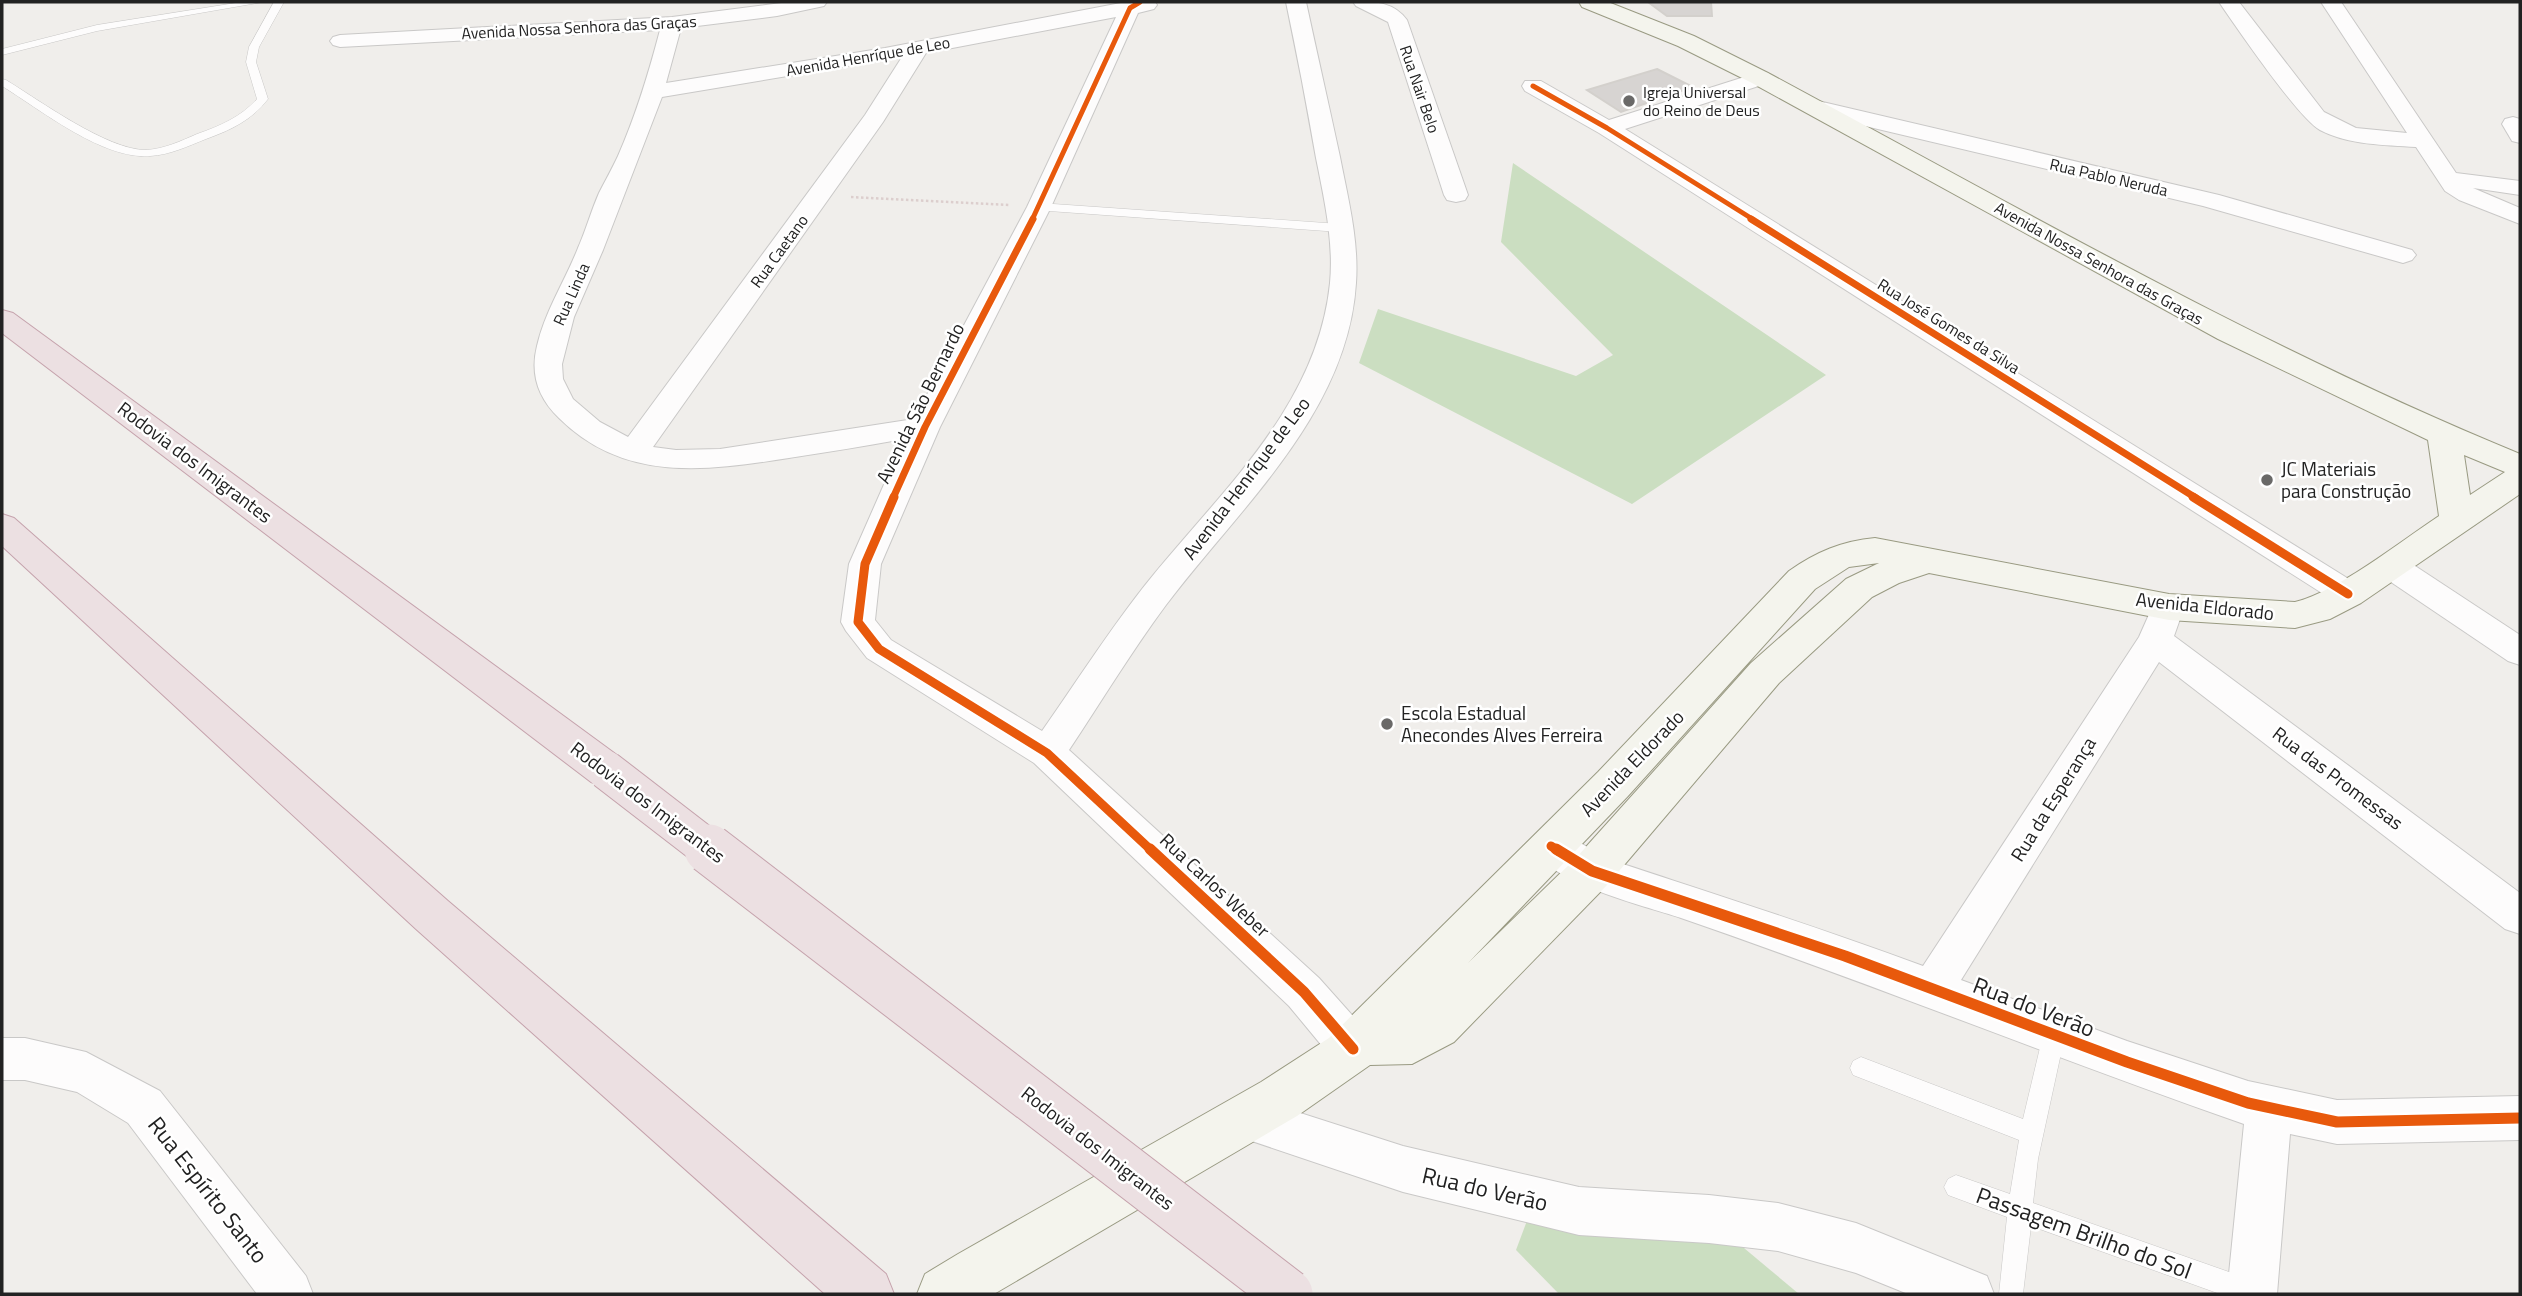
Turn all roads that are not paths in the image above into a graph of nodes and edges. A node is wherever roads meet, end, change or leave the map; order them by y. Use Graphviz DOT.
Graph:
graph roads {
  1 [pos="258,2"];
  2 [pos="279,2"];
  3 [pos="817,2"];
  4 [pos="1165,2"];
  5 [pos="1296,2"];
  6 [pos="1363,2"];
  7 [pos="1590,2"];
  8 [pos="1627,2"];
  9 [pos="2229,2"];
  10 [pos="2330,2"];
  11 [pos="1135,5"];
  12 [pos="672,23"];
  13 [pos="340,41"];
  14 [pos="1686,41"];
  15 [pos="918,47"];
  16 [pos="2,52"];
  17 [pos="1760,78"];
  18 [pos="2,82"];
  19 [pos="1533,86"];
  20 [pos="654,92"];
  21 [pos="1814,107"];
  22 [pos="1606,128"];
  23 [pos="2422,141"];
  24 [pos="2445,177"];
  25 [pos="2520,188"];
  26 [pos="1456,195"];
  27 [pos="1039,207"];
  28 [pos="2520,217"];
  29 [pos="1340,228"];
  30 [pos="2403,255"];
  31 [pos="2,319"];
  32 [pos="925,427"];
  33 [pos="2444,435"];
  34 [pos="634,451"];
  35 [pos="2520,466"];
  36 [pos="2520,478"];
  37 [pos="2457,521"];
  38 [pos="2,526"];
  39 [pos="2391,566"];
  40 [pos="2348,594"];
  41 [pos="2162,623"];
  42 [pos="2520,652"];
  43 [pos="1749,664"];
  44 [pos="1047,753"];
  45 [pos="1551,846"];
  46 [pos="1592,870"];
  47 [pos="2520,916"];
  48 [pos="1932,989"];
  49 [pos="2054,1035"];
  50 [pos="1358,1045"];
  51 [pos="2,1059"];
  52 [pos="1861,1068"];
  53 [pos="2269,1108"];
  54 [pos="1247,1118"];
  55 [pos="2520,1118"];
  56 [pos="2032,1134"];
  57 [pos="1956,1187"];
  58 [pos="2020,1210"];
  59 [pos="288,1294"];
  60 [pos="866,1294"];
  61 [pos="945,1294"];
  62 [pos="1288,1294"];
  63 [pos="1969,1294"];
  64 [pos="2011,1294"];
  65 [pos="2252,1294"];
  1 -- 16 [label="lane"];
  2 -- 18 [label="lane"];
  3 -- 12 [label="street, Avenida Nossa Senhora das Graças"];
  4 -- 11 [label="street, Avenida Henríque de Leo"];
  5 -- 29 [label="street, Avenida Henríque de Leo"];
  6 -- 26 [label="street, Rua Nair Belo"];
  7 -- 14 [label="main road, Avenida Nossa Senhora das Graças"];
  8 -- 14 [label="main road, Avenida Nossa Senhora das Graças"];
  9 -- 23 [label="street"];
  10 -- 23 [label="street"];
  11 -- 15 [label="street, Avenida Henríque de Leo"];
  11 -- 27 [label="street, Avenida São Bernardo"];
  12 -- 13 [label="street, Avenida Nossa Senhora das Graças"];
  12 -- 20 [label="street, Rua Linda"];
  14 -- 17 [label="main road, Avenida Nossa Senhora das Graças"];
  15 -- 20 [label="street, Avenida Henríque de Leo"];
  15 -- 34 [label="street, Rua Caetano"];
  17 -- 21 [label="main road, Avenida Nossa Senhora das Graças"];
  17 -- 22 [label="street"];
  19 -- 22 [label="street, Rua José Gomes da Silva"];
  20 -- 34 [label="street, Rua Linda"];
  21 -- 30 [label="street, Rua Pablo Neruda"];
  21 -- 33 [label="main road, Avenida Nossa Senhora das Graças"];
  22 -- 40 [label="street, Rua José Gomes da Silva"];
  23 -- 24 [label="street"];
  24 -- 25 [label="street"];
  24 -- 28 [label="street"];
  27 -- 29 [label="lane"];
  27 -- 32 [label="street, Avenida São Bernardo"];
  29 -- 44 [label="street, Avenida Henríque de Leo"];
  31 -- 62 [label="highway, Rodovia dos Imigrantes, bridge"];
  32 -- 34 [label="street, Rua Linda"];
  32 -- 44 [label="street, Avenida São Bernardo"];
  33 -- 35 [label="main road, Avenida Nossa Senhora das Graças"];
  33 -- 37 [label="main road"];
  36 -- 37 [label="main road, Avenida Eldorado"];
  37 -- 39 [label="main road, Avenida Eldorado"];
  38 -- 60 [label="highway"];
  39 -- 40 [label="main road, Avenida Eldorado"];
  39 -- 42 [label="street"];
  40 -- 41 [label="main road, Avenida Eldorado"];
  41 -- 43 [label="main road, Avenida Eldorado"];
  41 -- 47 [label="street, Rua das Promessas"];
  41 -- 48 [label="street, Rua da Esperança"];
  43 -- 45 [label="main road, Avenida Eldorado"];
  43 -- 46 [label="main road, Avenida Eldorado"];
  44 -- 50 [label="street, Rua Carlos Weber"];
  45 -- 46 [label="street, Rua do Verão"];
  45 -- 50 [label="main road, Avenida Eldorado"];
  46 -- 48 [label="street, Rua do Verão"];
  46 -- 50 [label="main road, Avenida Eldorado"];
  48 -- 49 [label="street, Rua do Verão"];
  49 -- 53 [label="street, Rua do Verão"];
  49 -- 56 [label="lane"];
  50 -- 54 [label="main road, Avenida Eldorado"];
  51 -- 59 [label="street, Rua Espírito Santo"];
  52 -- 56 [label="lane"];
  53 -- 55 [label="street, Rua do Verão"];
  53 -- 65 [label="street"];
  54 -- 61 [label="main road, Avenida Eldorado"];
  54 -- 63 [label="street, Rua do Verão"];
  56 -- 58 [label="lane"];
  57 -- 58 [label="lane, Passagem Brilho do Sol"];
  58 -- 64 [label="lane"];
  58 -- 65 [label="lane, Passagem Brilho do Sol"];
}
